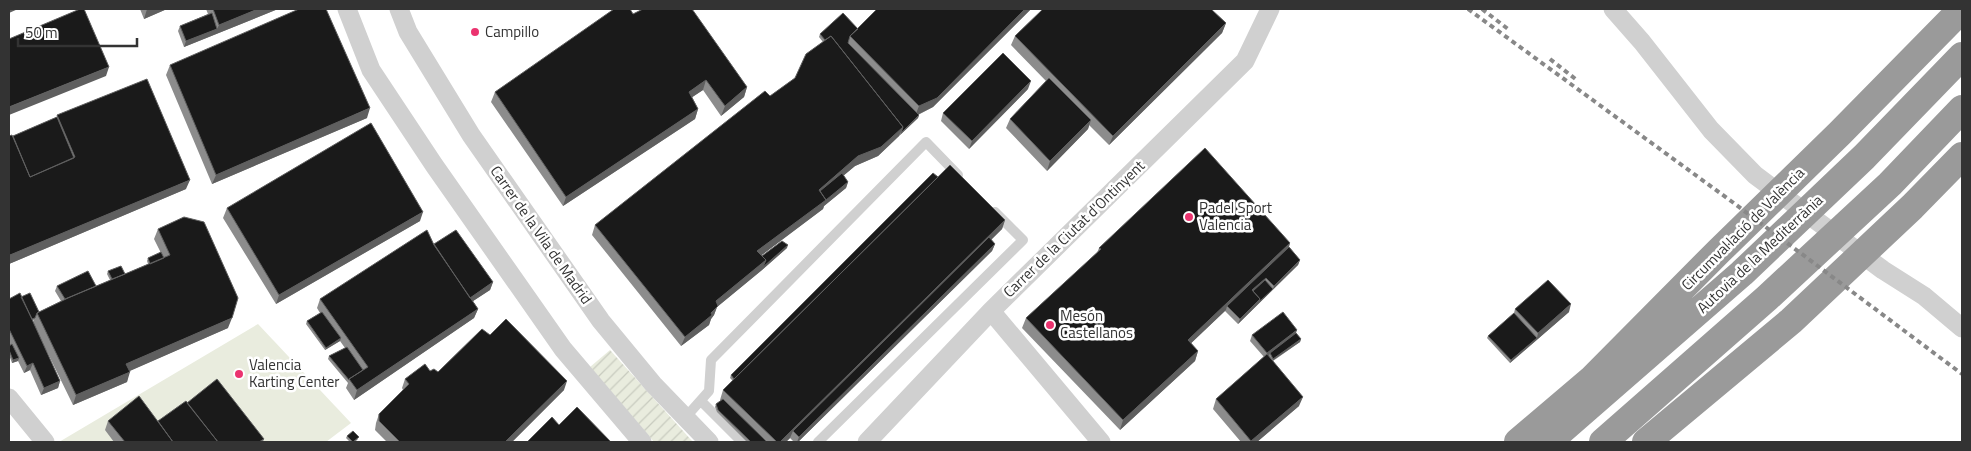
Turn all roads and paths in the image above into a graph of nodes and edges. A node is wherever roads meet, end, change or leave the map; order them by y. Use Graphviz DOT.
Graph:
graph roads {
  1 [pos="347,9"];
  2 [pos="399,9"];
  3 [pos="1270,9"];
  4 [pos="1613,9"];
  5 [pos="1962,9"];
  6 [pos="1962,56"];
  7 [pos="1962,109"];
  8 [pos="1962,156"];
  9 [pos="968,184"];
  10 [pos="988,206"];
  11 [pos="990,311"];
  12 [pos="1962,328"];
  13 [pos="9,398"];
  14 [pos="701,401"];
  15 [pos="685,418"];
  16 [pos="45,442"];
  17 [pos="642,442"];
  18 [pos="709,442"];
  19 [pos="742,442"];
  20 [pos="818,442"];
  21 [pos="867,442"];
  22 [pos="1101,442"];
  23 [pos="1518,442"];
  24 [pos="1548,442"];
  25 [pos="1603,442"];
  26 [pos="1646,442"];
  1 -- 17 [label="street"];
  2 -- 15 [label="street, Carrer de la Vila de Madrid"];
  3 -- 11 [label="street, Carrer de la Ciutat d'Ontinyent"];
  4 -- 12 [label="street"];
  5 -- 23 [label="highway, Circumval·lació de València"];
  6 -- 24 [label="highway, Autovia de la Mediterrània"];
  7 -- 25 [label="highway"];
  8 -- 26 [label="highway"];
  9 -- 14 [label="lane"];
  10 -- 20 [label="lane"];
  11 -- 21 [label="street, Carrer de la Ciutat d'Ontinyent"];
  11 -- 22 [label="street"];
  13 -- 16 [label="street"];
  14 -- 15 [label="lane"];
  14 -- 19 [label="lane"];
  15 -- 18 [label="street, Carrer de la Vila de Madrid"];
}
